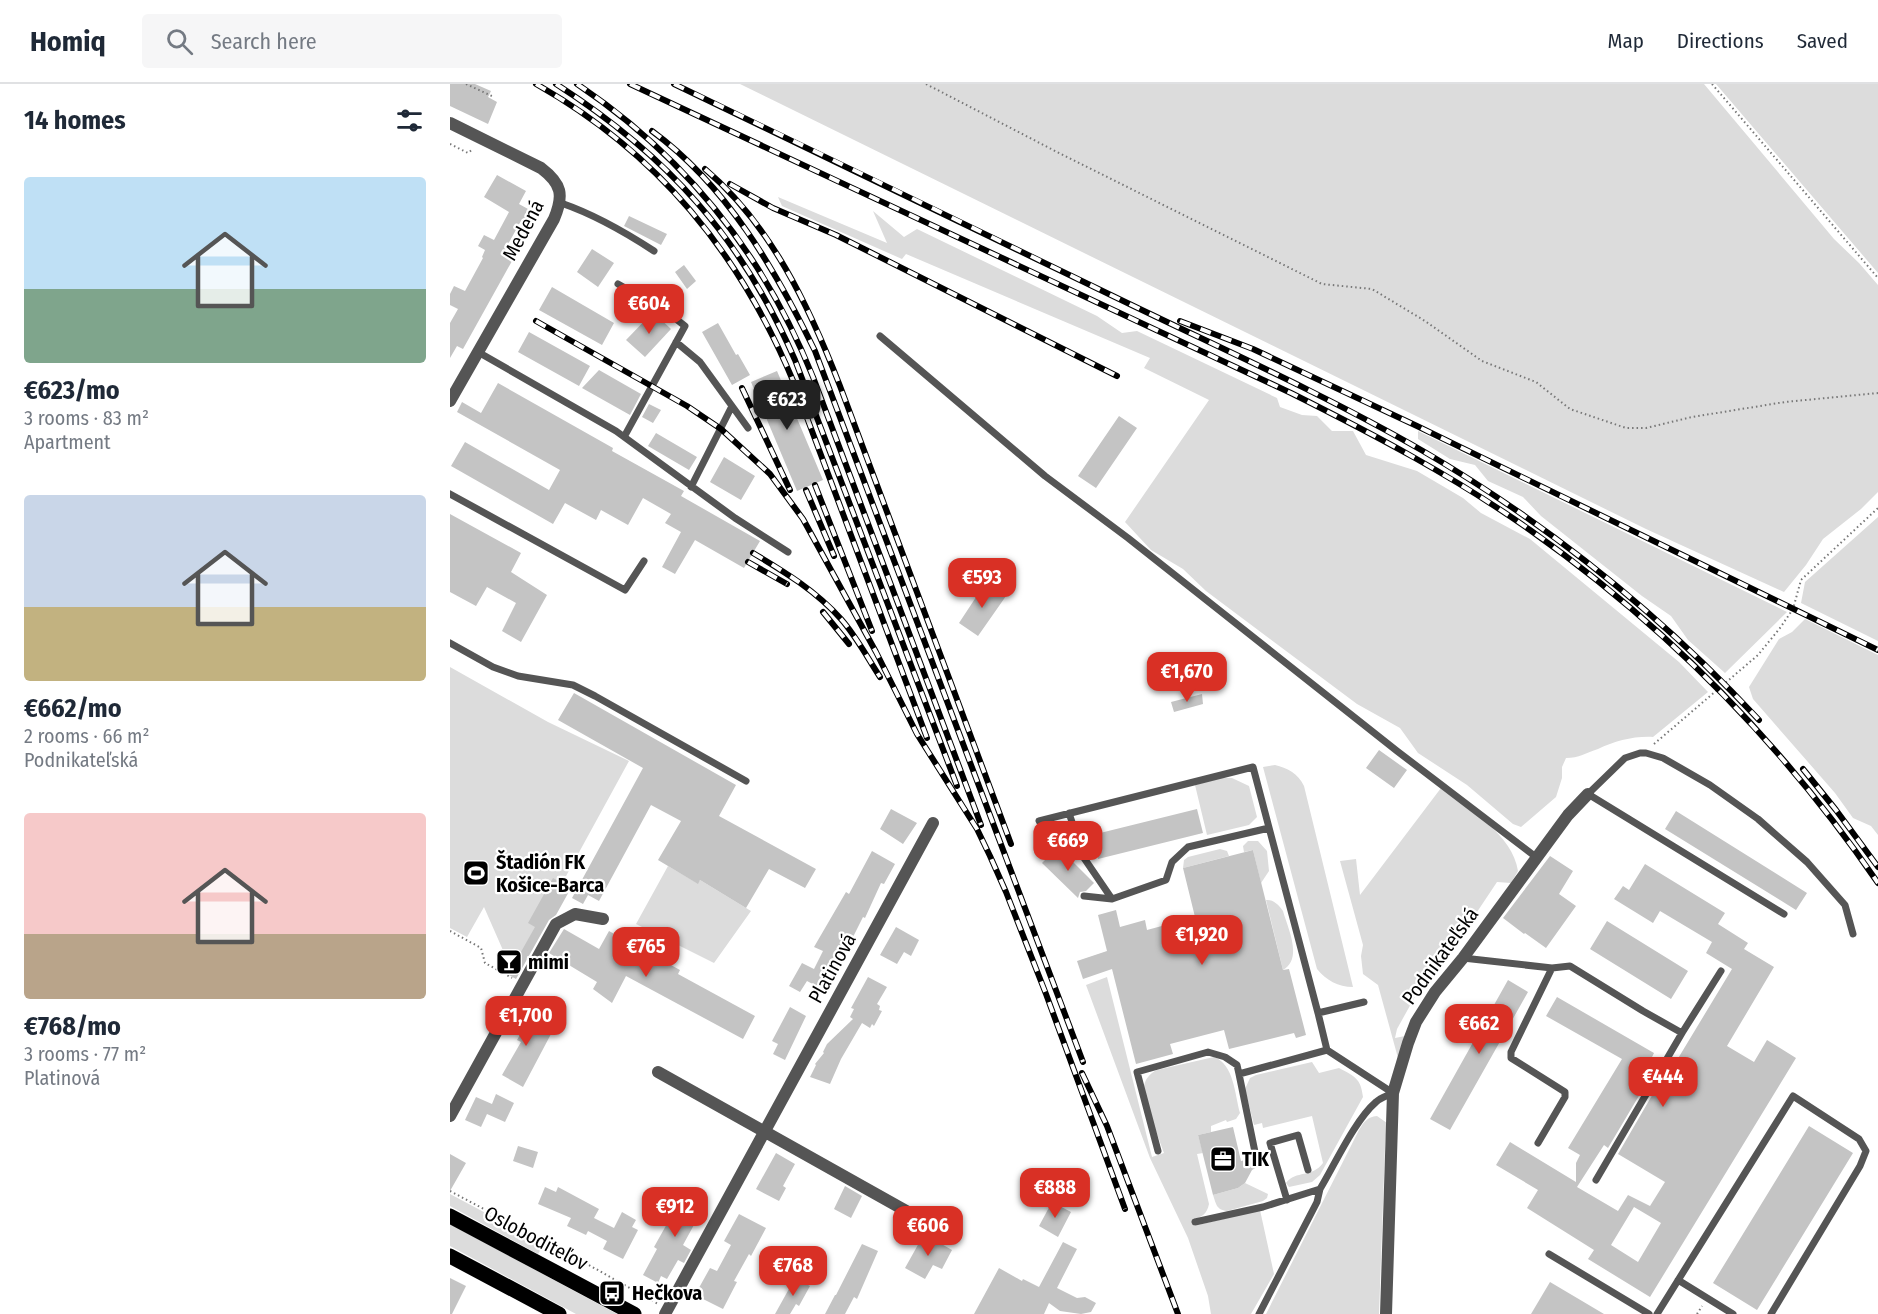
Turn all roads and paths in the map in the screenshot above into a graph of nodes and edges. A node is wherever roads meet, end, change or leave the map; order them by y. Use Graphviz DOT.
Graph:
graph roads {
  1 [pos="466,84"];
  2 [pos="926,84"];
  3 [pos="1712,84"];
  4 [pos="495,97"];
  5 [pos="450,123"];
  6 [pos="484,140"];
  7 [pos="450,144"];
  8 [pos="561,203"];
  9 [pos="654,251"];
  10 [pos="1878,278"];
  11 [pos="618,284"];
  12 [pos="880,336"];
  13 [pos="676,342"];
  14 [pos="478,352"];
  15 [pos="1878,393"];
  16 [pos="450,401"];
  17 [pos="732,406"];
  18 [pos="748,428"];
  19 [pos="624,437"];
  20 [pos="691,487"];
  21 [pos="450,494"];
  22 [pos="1878,508"];
  23 [pos="788,552"];
  24 [pos="644,561"];
  25 [pos="450,643"];
  26 [pos="1646,753"];
  27 [pos="746,781"];
  28 [pos="1587,794"];
  29 [pos="1069,813"];
  30 [pos="1039,821"];
  31 [pos="933,823"];
  32 [pos="1269,828"];
  33 [pos="1536,857"];
  34 [pos="1084,896"];
  35 [pos="1112,899"];
  36 [pos="1784,914"];
  37 [pos="603,919"];
  38 [pos="450,931"];
  39 [pos="1853,934"];
  40 [pos="1463,958"];
  41 [pos="1552,968"];
  42 [pos="1720,971"];
  43 [pos="522,984"];
  44 [pos="1364,1002"];
  45 [pos="1318,1013"];
  46 [pos="1683,1033"];
  47 [pos="1327,1050"];
  48 [pos="658,1072"];
  49 [pos="1239,1074"];
  50 [pos="1393,1093"];
  51 [pos="450,1116"];
  52 [pos="765,1131"];
  53 [pos="1538,1143"];
  54 [pos="1158,1151"];
  55 [pos="1255,1152"];
  56 [pos="1308,1170"];
  57 [pos="1596,1180"];
  58 [pos="1320,1189"];
  59 [pos="450,1191"];
  60 [pos="1287,1200"];
  61 [pos="908,1212"];
  62 [pos="450,1216"];
  63 [pos="1195,1222"];
  64 [pos="1549,1254"];
  65 [pos="450,1256"];
  66 [pos="1678,1280"];
  67 [pos="666,1312"];
  68 [pos="559,1314"];
  69 [pos="634,1314"];
  70 [pos="1259,1314"];
  71 [pos="1386,1314"];
  72 [pos="1649,1314"];
  73 [pos="1657,1314"];
  74 [pos="1733,1314"];
  75 [pos="1771,1314"];
  1 -- 4 [label="path"];
  2 -- 15 [label="path"];
  3 -- 10 [label="path"];
  5 -- 6 [label="street, Medená"];
  6 -- 7 [label="path"];
  6 -- 8 [label="street, Medená"];
  8 -- 9 [label="lane"];
  8 -- 14 [label="street, Medená"];
  11 -- 13 [label="lane"];
  12 -- 33 [label="lane"];
  13 -- 17 [label="lane"];
  13 -- 19 [label="lane"];
  14 -- 16 [label="street, Medená"];
  14 -- 19 [label="lane"];
  17 -- 18 [label="lane"];
  17 -- 20 [label="lane"];
  19 -- 20 [label="lane"];
  20 -- 23 [label="lane"];
  21 -- 24 [label="lane"];
  22 -- 26 [label="path"];
  25 -- 27 [label="lane"];
  26 -- 28 [label="lane"];
  26 -- 39 [label="lane"];
  28 -- 33 [label="street, Podnikateľská"];
  28 -- 36 [label="lane"];
  29 -- 30 [label="lane"];
  29 -- 32 [label="lane"];
  29 -- 35 [label="lane"];
  31 -- 52 [label="street, Platinová"];
  32 -- 35 [label="lane"];
  32 -- 45 [label="lane"];
  33 -- 40 [label="street, Podnikateľská"];
  34 -- 35 [label="lane"];
  37 -- 43 [label="street"];
  38 -- 43 [label="path"];
  40 -- 41 [label="lane"];
  40 -- 50 [label="street, Podnikateľská"];
  41 -- 46 [label="lane"];
  41 -- 53 [label="lane"];
  42 -- 46 [label="lane"];
  43 -- 51 [label="street"];
  44 -- 45 [label="lane"];
  45 -- 47 [label="lane"];
  46 -- 57 [label="lane"];
  47 -- 49 [label="lane"];
  47 -- 50 [label="lane"];
  48 -- 52 [label="street"];
  49 -- 54 [label="lane"];
  49 -- 55 [label="lane"];
  50 -- 58 [label="lane"];
  50 -- 71 [label="street, Podnikateľská"];
  52 -- 61 [label="street"];
  52 -- 67 [label="street, Platinová"];
  56 -- 60 [label="lane"];
  58 -- 60 [label="lane"];
  58 -- 70 [label="lane"];
  59 -- 67 [label="path"];
  60 -- 63 [label="lane"];
  62 -- 69 [label="main road, Osloboditeľov"];
  64 -- 72 [label="lane"];
  65 -- 68 [label="main road"];
  66 -- 73 [label="lane"];
  66 -- 74 [label="lane"];
  66 -- 75 [label="lane"];
}
